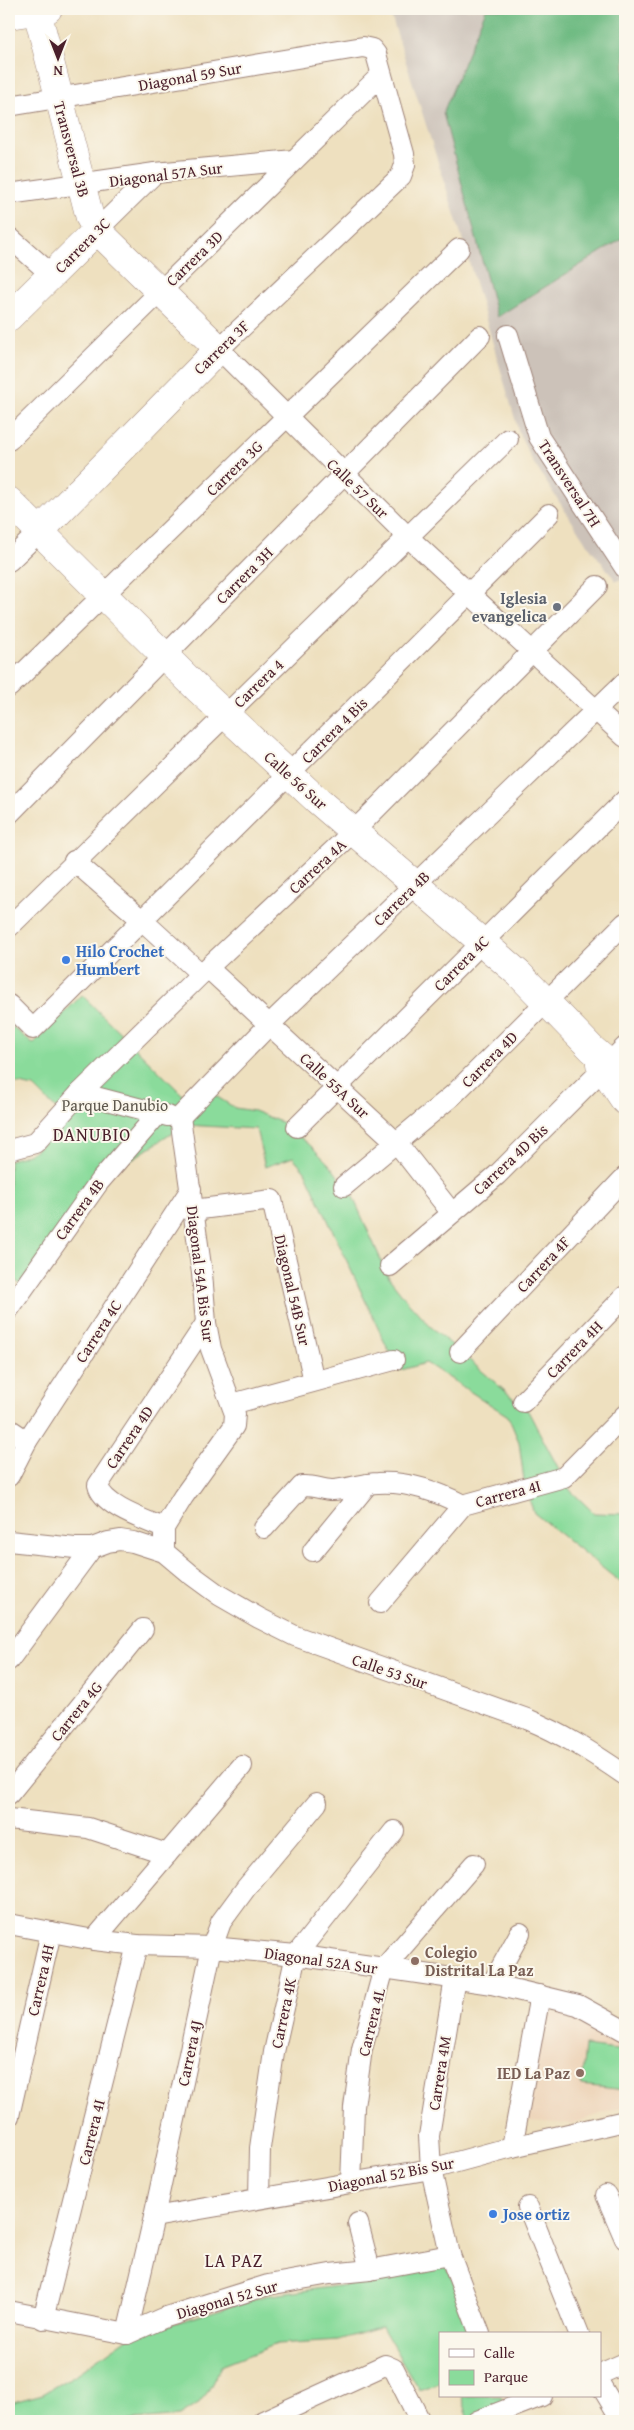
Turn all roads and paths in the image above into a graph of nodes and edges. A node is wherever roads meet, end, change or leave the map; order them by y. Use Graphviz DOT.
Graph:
graph roads {
  1 [pos="40,9"];
  2 [pos="9,15"];
  3 [pos="380,76"];
  4 [pos="59,98"];
  5 [pos="9,106"];
  6 [pos="294,160"];
  7 [pos="155,173"];
  8 [pos="80,184"];
  9 [pos="9,194"];
  10 [pos="98,230"];
  11 [pos="9,237"];
  12 [pos="459,249"];
  13 [pos="52,275"];
  14 [pos="160,291"];
  15 [pos="9,317"];
  16 [pos="508,335"];
  17 [pos="480,336"];
  18 [pos="219,349"];
  19 [pos="286,417"];
  20 [pos="9,440"];
  21 [pos="508,440"];
  22 [pos="344,474"];
  23 [pos="9,501"];
  24 [pos="549,514"];
  25 [pos="39,532"];
  26 [pos="408,537"];
  27 [pos="9,561"];
  28 [pos="625,568"];
  29 [pos="597,586"];
  30 [pos="469,594"];
  31 [pos="104,595"];
  32 [pos="532,652"];
  33 [pos="164,656"];
  34 [pos="625,682"];
  35 [pos="9,687"];
  36 [pos="595,711"];
  37 [pos="226,715"];
  38 [pos="625,737"];
  39 [pos="290,774"];
  40 [pos="625,800"];
  41 [pos="9,814"];
  42 [pos="354,831"];
  43 [pos="74,862"];
  44 [pos="416,884"];
  45 [pos="144,921"];
  46 [pos="625,923"];
  47 [pos="9,927"];
  48 [pos="483,941"];
  49 [pos="204,971"];
  50 [pos="546,1002"];
  51 [pos="9,1005"];
  52 [pos="270,1024"];
  53 [pos="611,1061"];
  54 [pos="336,1087"];
  55 [pos="80,1093"];
  56 [pos="625,1101"];
  57 [pos="157,1115"];
  58 [pos="180,1118"];
  59 [pos="296,1127"];
  60 [pos="397,1143"];
  61 [pos="9,1150"];
  62 [pos="625,1177"];
  63 [pos="344,1186"];
  64 [pos="191,1189"];
  65 [pos="193,1210"];
  66 [pos="451,1212"];
  67 [pos="390,1266"];
  68 [pos="625,1296"];
  69 [pos="9,1309"];
  70 [pos="206,1323"];
  71 [pos="460,1352"];
  72 [pos="394,1360"];
  73 [pos="314,1381"];
  74 [pos="523,1402"];
  75 [pos="232,1404"];
  76 [pos="625,1415"];
  77 [pos="9,1429"];
  78 [pos="27,1441"];
  79 [pos="9,1476"];
  80 [pos="368,1484"];
  81 [pos="463,1505"];
  82 [pos="164,1528"];
  83 [pos="264,1528"];
  84 [pos="9,1541"];
  85 [pos="92,1548"];
  86 [pos="313,1551"];
  87 [pos="164,1552"];
  88 [pos="380,1603"];
  89 [pos="143,1629"];
  90 [pos="9,1660"];
  91 [pos="242,1766"];
  92 [pos="625,1775"];
  93 [pos="9,1794"];
  94 [pos="317,1803"];
  95 [pos="9,1819"];
  96 [pos="394,1831"];
  97 [pos="167,1854"];
  98 [pos="474,1864"];
  99 [pos="9,1924"];
  100 [pos="51,1932"];
  101 [pos="520,1933"];
  102 [pos="94,1940"];
  103 [pos="137,1945"];
  104 [pos="212,1948"];
  105 [pos="296,1955"];
  106 [pos="384,1968"];
  107 [pos="455,1978"];
  108 [pos="492,1984"];
  109 [pos="540,1995"];
  110 [pos="625,2031"];
  111 [pos="9,2116"];
  112 [pos="625,2121"];
  113 [pos="512,2147"];
  114 [pos="431,2169"];
  115 [pos="351,2183"];
  116 [pos="606,2195"];
  117 [pos="259,2198"];
  118 [pos="528,2207"];
  119 [pos="154,2217"];
  120 [pos="358,2223"];
  121 [pos="625,2238"];
  122 [pos="450,2255"];
  123 [pos="370,2270"];
  124 [pos="9,2311"];
  125 [pos="44,2319"];
  126 [pos="479,2332"];
  127 [pos="578,2332"];
  128 [pos="127,2334"];
  129 [pos="625,2363"];
  130 [pos="602,2373"];
  131 [pos="602,2387"];
  132 [pos="537,2398"];
  133 [pos="511,2409"];
  134 [pos="263,2421"];
  135 [pos="420,2421"];
  136 [pos="477,2421"];
  137 [pos="622,2421"];
  1 -- 2 [label="street"];
  1 -- 4 [label="street, Transversal 3B"];
  3 -- 4 [label="street, Diagonal 59 Sur"];
  3 -- 6 [label="street, Carrera 3D"];
  3 -- 18 [label="street, Carrera 3F"];
  4 -- 5 [label="street, Diagonal 59 Sur"];
  4 -- 8 [label="street, Transversal 3B"];
  6 -- 7 [label="street, Diagonal 57A Sur"];
  6 -- 14 [label="street, Carrera 3D"];
  7 -- 8 [label="street, Diagonal 57A Sur"];
  7 -- 10 [label="street, Carrera 3C"];
  8 -- 9 [label="street, Diagonal 57A Sur"];
  8 -- 10 [label="street, Transversal 3B"];
  10 -- 13 [label="street, Carrera 3C"];
  10 -- 14 [label="street, Calle 57 Sur"];
  11 -- 13 [label="street"];
  12 -- 19 [label="street, Carrera 3G"];
  13 -- 15 [label="street, Carrera 3C"];
  14 -- 18 [label="street, Calle 57 Sur"];
  14 -- 20 [label="street, Carrera 3D"];
  16 -- 28 [label="street, Transversal 7H"];
  17 -- 22 [label="street, Carrera 3H"];
  18 -- 19 [label="street, Calle 57 Sur"];
  18 -- 25 [label="street, Carrera 3F"];
  19 -- 22 [label="street, Calle 57 Sur"];
  19 -- 31 [label="street, Carrera 3G"];
  21 -- 26 [label="street, Carrera 4"];
  22 -- 26 [label="street, Calle 57 Sur"];
  22 -- 33 [label="street, Carrera 3H"];
  23 -- 25 [label="street, Calle 56 Sur"];
  24 -- 30 [label="street, Carrera 4 Bis"];
  25 -- 27 [label="street"];
  25 -- 31 [label="street, Calle 56 Sur"];
  26 -- 30 [label="street, Calle 57 Sur"];
  26 -- 37 [label="street, Carrera 4"];
  29 -- 32 [label="street, Carrera 4A"];
  30 -- 32 [label="street, Calle 57 Sur"];
  30 -- 39 [label="street, Carrera 4 Bis"];
  31 -- 33 [label="street, Calle 56 Sur"];
  31 -- 35 [label="street, Carrera 3G"];
  32 -- 36 [label="street, Calle 57 Sur"];
  32 -- 42 [label="street, Carrera 4A"];
  33 -- 37 [label="street, Calle 56 Sur"];
  33 -- 41 [label="street, Carrera 3H"];
  34 -- 36 [label="street, Carrera 4B"];
  36 -- 38 [label="street, Calle 57 Sur"];
  36 -- 44 [label="street, Carrera 4B"];
  37 -- 39 [label="street, Calle 56 Sur"];
  37 -- 43 [label="street, Carrera 4"];
  39 -- 42 [label="street, Calle 56 Sur"];
  39 -- 45 [label="street, Carrera 4 Bis"];
  40 -- 48 [label="street, Carrera 4C"];
  42 -- 44 [label="street, Calle 56 Sur"];
  42 -- 49 [label="street, Carrera 4A"];
  43 -- 45 [label="street, Calle 55A Sur"];
  43 -- 47 [label="street, Carrera 4"];
  44 -- 48 [label="street, Calle 56 Sur"];
  44 -- 52 [label="street, Carrera 4B"];
  45 -- 49 [label="street, Calle 55A Sur"];
  45 -- 51 [label="street, Carrera 4 Bis"];
  46 -- 50 [label="street, Carrera 4D"];
  48 -- 50 [label="street, Calle 56 Sur"];
  48 -- 54 [label="street, Carrera 4C"];
  49 -- 52 [label="street, Calle 55A Sur"];
  49 -- 55 [label="street, Carrera 4A"];
  50 -- 53 [label="street, Calle 56 Sur"];
  50 -- 60 [label="street, Carrera 4D"];
  52 -- 54 [label="street, Calle 55A Sur"];
  52 -- 58 [label="street, Carrera 4B"];
  53 -- 56 [label="street, Calle 56 Sur"];
  53 -- 66 [label="street, Carrera 4D Bis"];
  54 -- 59 [label="street, Carrera 4C"];
  54 -- 60 [label="street, Calle 55A Sur"];
  55 -- 57 [label="street"];
  55 -- 61 [label="street, Carrera 4A"];
  57 -- 58 [label="street"];
  57 -- 69 [label="street, Carrera 4B"];
  58 -- 64 [label="street, Diagonal 54A Bis Sur"];
  60 -- 63 [label="street, Carrera 4D"];
  60 -- 66 [label="street, Calle 55A Sur"];
  62 -- 71 [label="street, Carrera 4F"];
  64 -- 65 [label="street, Diagonal 54A Bis Sur"];
  64 -- 78 [label="street, Carrera 4C"];
  65 -- 70 [label="street, Diagonal 54A Bis Sur"];
  65 -- 73 [label="street, Diagonal 54B Sur"];
  66 -- 67 [label="street, Carrera 4D Bis"];
  68 -- 74 [label="street, Carrera 4H"];
  70 -- 75 [label="street, Diagonal 54A Bis Sur"];
  70 -- 82 [label="street, Carrera 4D"];
  72 -- 73 [label="street"];
  73 -- 75 [label="street"];
  75 -- 82 [label="street, Diagonal 54A Bis Sur"];
  76 -- 81 [label="street, Carrera 4I"];
  77 -- 78 [label="street"];
  78 -- 79 [label="street, Carrera 4C"];
  80 -- 81 [label="street"];
  80 -- 83 [label="street"];
  80 -- 86 [label="street"];
  81 -- 88 [label="street, Carrera 4I"];
  82 -- 87 [label="street"];
  84 -- 85 [label="street"];
  85 -- 87 [label="street"];
  85 -- 90 [label="street"];
  87 -- 92 [label="street, Calle 53 Sur"];
  89 -- 93 [label="street, Carrera 4G"];
  91 -- 97 [label="street"];
  94 -- 104 [label="street, Carrera 4J"];
  95 -- 97 [label="street"];
  96 -- 105 [label="street, Carrera 4K"];
  97 -- 102 [label="street"];
  98 -- 106 [label="street, Carrera 4L"];
  99 -- 100 [label="street, Diagonal 52A Sur"];
  100 -- 102 [label="street, Diagonal 52A Sur"];
  100 -- 111 [label="street, Carrera 4H"];
  101 -- 108 [label="street"];
  102 -- 103 [label="street, Diagonal 52A Sur"];
  103 -- 104 [label="street, Diagonal 52A Sur"];
  103 -- 125 [label="street, Carrera 4I"];
  104 -- 105 [label="street, Diagonal 52A Sur"];
  104 -- 119 [label="street, Carrera 4J"];
  105 -- 106 [label="street, Diagonal 52A Sur"];
  105 -- 117 [label="street, Carrera 4K"];
  106 -- 107 [label="street, Diagonal 52A Sur"];
  106 -- 115 [label="street, Carrera 4L"];
  107 -- 108 [label="street, Diagonal 52A Sur"];
  107 -- 114 [label="street, Carrera 4M"];
  108 -- 109 [label="street, Diagonal 52A Sur"];
  109 -- 110 [label="street, Diagonal 52A Sur"];
  109 -- 113 [label="street"];
  112 -- 113 [label="street, Diagonal 52 Bis Sur"];
  113 -- 114 [label="street, Diagonal 52 Bis Sur"];
  114 -- 115 [label="street, Diagonal 52 Bis Sur"];
  114 -- 122 [label="street, Carrera 4M"];
  115 -- 117 [label="street, Diagonal 52 Bis Sur"];
  116 -- 121 [label="street"];
  117 -- 119 [label="street, Diagonal 52 Bis Sur"];
  118 -- 127 [label="street"];
  119 -- 128 [label="street, Carrera 4J"];
  120 -- 123 [label="street"];
  122 -- 123 [label="street, Diagonal 52 Sur"];
  122 -- 126 [label="street, Carrera 4M"];
  123 -- 128 [label="street, Diagonal 52 Sur"];
  124 -- 125 [label="street"];
  125 -- 128 [label="street"];
  129 -- 130 [label="street"];
  131 -- 137 [label="street"];
  132 -- 133 [label="street"];
  133 -- 136 [label="street"];
  134 -- 135 [label="street"];
}
